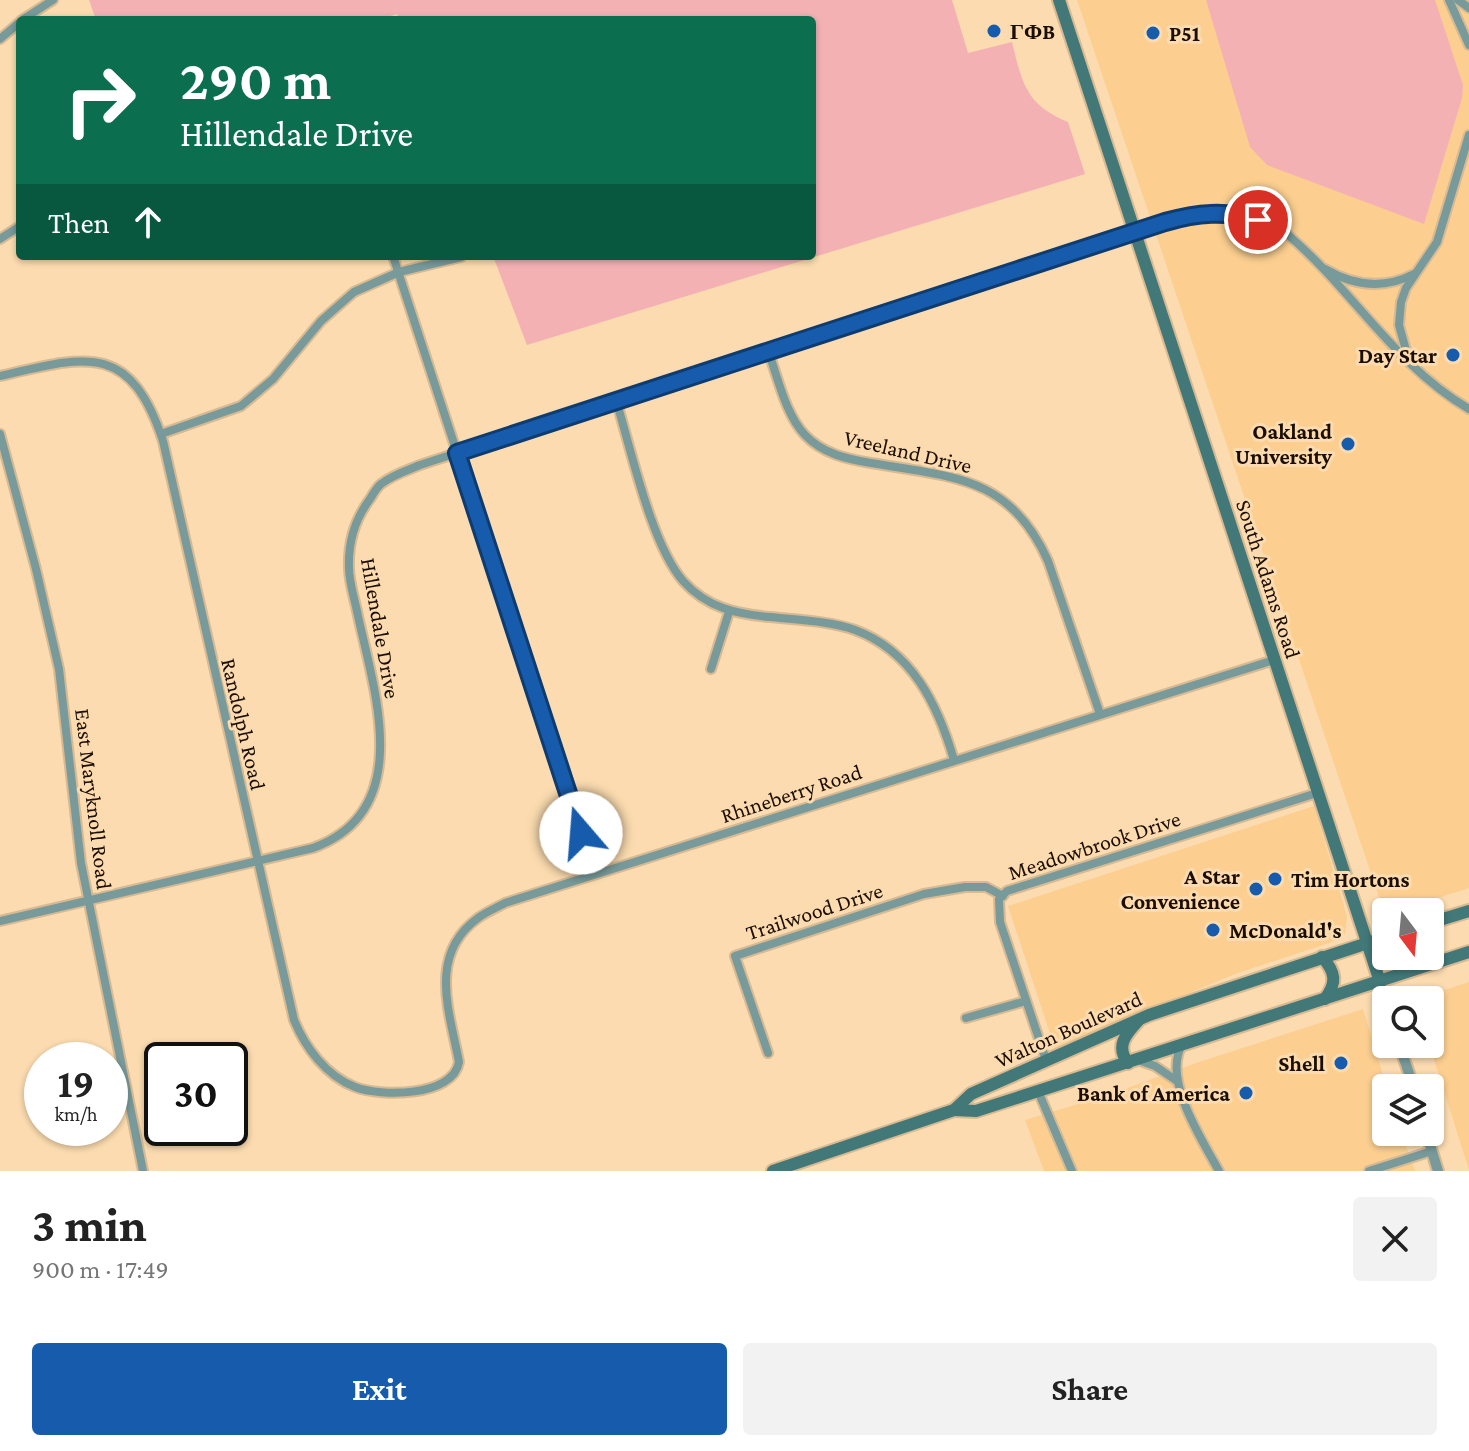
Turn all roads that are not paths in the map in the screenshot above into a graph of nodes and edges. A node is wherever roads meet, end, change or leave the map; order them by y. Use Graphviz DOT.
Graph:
graph roads {
  1 [pos="53,0"];
  2 [pos="1059,0"];
  3 [pos="1449,0"];
  4 [pos="1458,0"];
  5 [pos="1469,8"];
  6 [pos="29,16"];
  7 [pos="16,25"];
  8 [pos="0,39"];
  9 [pos="1469,45"];
  10 [pos="1469,135"];
  11 [pos="0,223"];
  12 [pos="1136,230"];
  13 [pos="3,236"];
  14 [pos="394,260"];
  15 [pos="449,260"];
  16 [pos="1317,264"];
  17 [pos="399,272"];
  18 [pos="1416,272"];
  19 [pos="768,351"];
  20 [pos="1413,369"];
  21 [pos="0,376"];
  22 [pos="616,400"];
  23 [pos="1469,409"];
  24 [pos="0,434"];
  25 [pos="161,434"];
  26 [pos="457,453"];
  27 [pos="729,612"];
  28 [pos="1274,660"];
  29 [pos="711,669"];
  30 [pos="1100,714"];
  31 [pos="954,760"];
  32 [pos="1317,793"];
  33 [pos="257,863"];
  34 [pos="594,874"];
  35 [pos="1003,896"];
  36 [pos="88,900"];
  37 [pos="1469,911"];
  38 [pos="1444,919"];
  39 [pos="0,921"];
  40 [pos="1372,941"];
  41 [pos="1367,943"];
  42 [pos="1469,952"];
  43 [pos="1322,957"];
  44 [pos="1444,960"];
  45 [pos="1415,970"];
  46 [pos="1380,982"];
  47 [pos="1381,986"];
  48 [pos="1325,999"];
  49 [pos="1026,1001"];
  50 [pos="966,1018"];
  51 [pos="1140,1018"];
  52 [pos="1183,1044"];
  53 [pos="768,1053"];
  54 [pos="1046,1060"];
  55 [pos="1133,1061"];
  56 [pos="458,1071"];
  57 [pos="1018,1072"];
  58 [pos="1177,1081"];
  59 [pos="1038,1091"];
  60 [pos="1022,1096"];
  61 [pos="954,1110"];
  62 [pos="1430,1146"];
  63 [pos="1432,1151"];
  64 [pos="143,1171"];
  65 [pos="773,1171"];
  66 [pos="1072,1171"];
  67 [pos="1219,1171"];
  68 [pos="1369,1171"];
  69 [pos="1438,1171"];
  1 -- 6 [label="street"];
  2 -- 12 [label="main road, South Adams Road"];
  3 -- 9 [label="street"];
  4 -- 5 [label="street"];
  7 -- 8 [label="street"];
  10 -- 18 [label="street"];
  11 -- 13 [label="street"];
  12 -- 16 [label="street, Hillendale Drive"];
  12 -- 19 [label="street, Hillendale Drive"];
  12 -- 28 [label="main road, South Adams Road"];
  14 -- 17 [label="street"];
  15 -- 17 [label="street"];
  16 -- 18 [label="street"];
  16 -- 20 [label="street, Hillendale Drive"];
  17 -- 25 [label="street"];
  17 -- 26 [label="street"];
  18 -- 20 [label="street"];
  19 -- 22 [label="street, Hillendale Drive"];
  19 -- 30 [label="street, Vreeland Drive"];
  20 -- 23 [label="street, Hillendale Drive"];
  21 -- 25 [label="street, Randolph Road"];
  22 -- 26 [label="street, Hillendale Drive"];
  22 -- 27 [label="street"];
  24 -- 36 [label="street, East Maryknoll Road"];
  25 -- 33 [label="street, Randolph Road"];
  26 -- 33 [label="street, Hillendale Drive"];
  26 -- 34 [label="street"];
  27 -- 29 [label="street"];
  27 -- 31 [label="street"];
  28 -- 30 [label="street, Rhineberry Road"];
  28 -- 32 [label="main road, South Adams Road"];
  30 -- 31 [label="street, Rhineberry Road"];
  31 -- 34 [label="street, Rhineberry Road"];
  32 -- 35 [label="street, Meadowbrook Drive"];
  32 -- 41 [label="main road, South Adams Road"];
  33 -- 36 [label="street, Hillendale Drive"];
  33 -- 56 [label="street, Randolph Road"];
  34 -- 56 [label="street, Rhineberry Road"];
  35 -- 49 [label="street, Meadowbrook Drive"];
  35 -- 53 [label="street, Trailwood Drive"];
  36 -- 39 [label="street, Hillendale Drive"];
  36 -- 64 [label="street, East Maryknoll Road"];
  37 -- 38 [label="main road"];
  40 -- 41 [label="main road, Walton Boulevard"];
  41 -- 43 [label="main road, Walton Boulevard"];
  41 -- 46 [label="main road, South Adams Road"];
  42 -- 44 [label="main road"];
  43 -- 48 [label="main road"];
  43 -- 51 [label="main road, Walton Boulevard"];
  45 -- 46 [label="main road"];
  46 -- 47 [label="street"];
  46 -- 48 [label="main road"];
  48 -- 52 [label="main road"];
  49 -- 50 [label="street"];
  49 -- 54 [label="street, Meadowbrook Drive"];
  51 -- 54 [label="main road, Walton Boulevard"];
  51 -- 55 [label="main road"];
  52 -- 55 [label="main road"];
  52 -- 58 [label="street"];
  54 -- 57 [label="main road, Walton Boulevard"];
  55 -- 58 [label="street"];
  55 -- 59 [label="main road"];
  57 -- 60 [label="main road"];
  57 -- 61 [label="main road, Walton Boulevard"];
  58 -- 67 [label="street"];
  59 -- 60 [label="main road"];
  59 -- 66 [label="street"];
  60 -- 61 [label="main road"];
  61 -- 65 [label="main road, Walton Boulevard"];
  62 -- 63 [label="street"];
  63 -- 68 [label="street"];
  63 -- 69 [label="street"];
}
